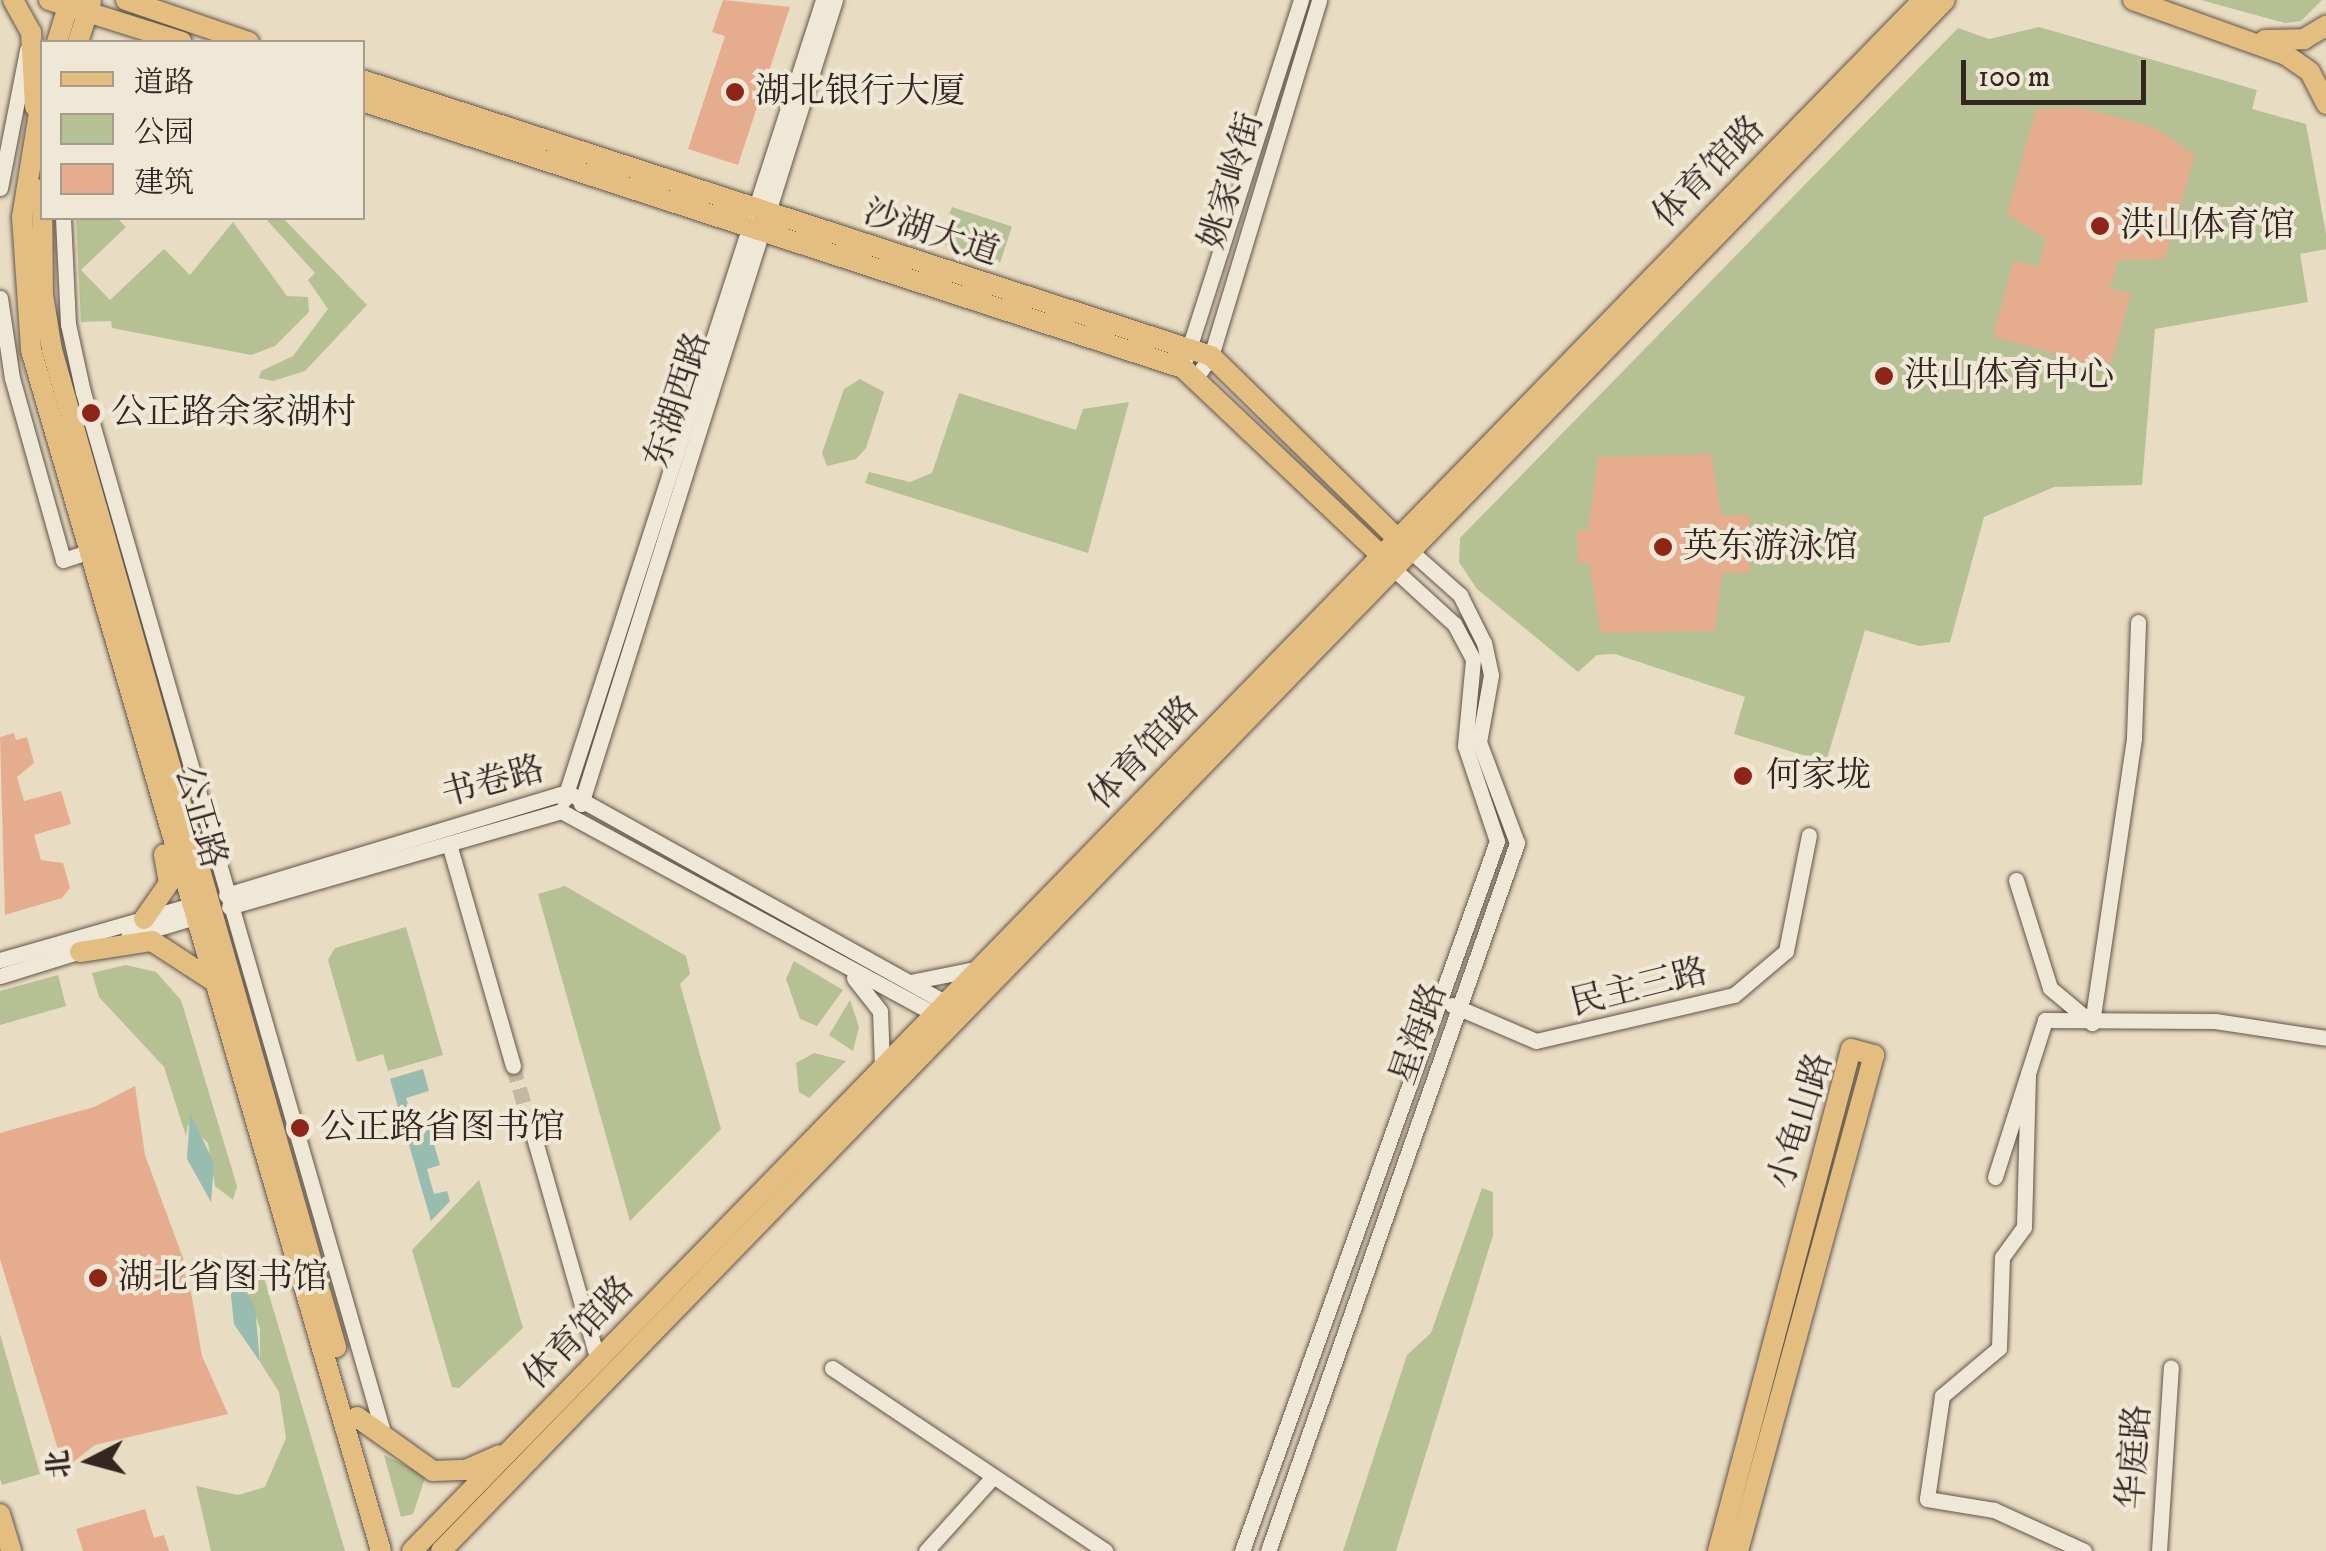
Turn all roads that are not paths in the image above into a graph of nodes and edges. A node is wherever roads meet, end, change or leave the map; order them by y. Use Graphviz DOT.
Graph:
graph roads {
  1 [pos="13,0"];
  2 [pos="126,0"];
  3 [pos="822,0"];
  4 [pos="835,0"];
  5 [pos="1301,0"];
  6 [pos="1320,0"];
  7 [pos="1922,0"];
  8 [pos="1945,0"];
  9 [pos="2133,0"];
  10 [pos="73,4"];
  11 [pos="2326,26"];
  12 [pos="32,32"];
  13 [pos="2253,39"];
  14 [pos="58,40"];
  15 [pos="78,40"];
  16 [pos="176,40"];
  17 [pos="243,40"];
  18 [pos="365,81"];
  19 [pos="40,101"];
  20 [pos="365,102"];
  21 [pos="2326,104"];
  22 [pos="34,122"];
  23 [pos="0,188"];
  24 [pos="42,220"];
  25 [pos="63,220"];
  26 [pos="758,221"];
  27 [pos="0,298"];
  28 [pos="1211,356"];
  29 [pos="1189,365"];
  30 [pos="1397,538"];
  31 [pos="88,552"];
  32 [pos="1414,554"];
  33 [pos="1380,555"];
  34 [pos="1397,572"];
  35 [pos="2138,622"];
  36 [pos="154,776"];
  37 [pos="566,792"];
  38 [pos="583,798"];
  39 [pos="561,811"];
  40 [pos="578,817"];
  41 [pos="1810,834"];
  42 [pos="449,844"];
  43 [pos="2016,880"];
  44 [pos="213,905"];
  45 [pos="144,919"];
  46 [pos="80,952"];
  47 [pos="0,960"];
  48 [pos="842,964"];
  49 [pos="978,968"];
  50 [pos="0,976"];
  51 [pos="215,982"];
  52 [pos="910,982"];
  53 [pos="1439,1000"];
  54 [pos="939,1008"];
  55 [pos="1460,1009"];
  56 [pos="958,1019"];
  57 [pos="2092,1023"];
  58 [pos="2326,1038"];
  59 [pos="513,1066"];
  60 [pos="882,1066"];
  61 [pos="2028,1073"];
  62 [pos="531,1127"];
  63 [pos="1995,1178"];
  64 [pos="598,1360"];
  65 [pos="2171,1367"];
  66 [pos="832,1368"];
  67 [pos="356,1417"];
  68 [pos="386,1443"];
  69 [pos="510,1452"];
  70 [pos="991,1479"];
  71 [pos="0,1514"];
  72 [pos="2077,1549"];
  73 [pos="11,1551"];
  74 [pos="381,1551"];
  75 [pos="395,1551"];
  76 [pos="412,1551"];
  77 [pos="441,1551"];
  78 [pos="926,1551"];
  79 [pos="1106,1551"];
  80 [pos="1242,1551"];
  81 [pos="1268,1551"];
  82 [pos="1718,1551"];
  83 [pos="1738,1551"];
  84 [pos="2159,1551"];
  1 -- 12 [label="main road"];
  2 -- 17 [label="main road"];
  3 -- 26 [label="street, 东湖西路"];
  4 -- 26 [label="street, 东湖西路"];
  5 -- 29 [label="street, 姚家岭街"];
  6 -- 28 [label="street, 姚家岭街"];
  7 -- 30 [label="main road, 体育馆路"];
  8 -- 32 [label="main road, 体育馆路"];
  9 -- 13 [label="main road"];
  10 -- 14 [label="main road"];
  10 -- 15 [label="main road"];
  10 -- 16 [label="main road"];
  11 -- 13 [label="main road"];
  12 -- 22 [label="main road"];
  12 -- 23 [label="street"];
  13 -- 21 [label="main road"];
  18 -- 26 [label="main road, 沙湖大道"];
  19 -- 22 [label="main road, 公正路"];
  20 -- 26 [label="main road, 沙湖大道"];
  22 -- 31 [label="main road, 公正路"];
  24 -- 44 [label="main road, 公正路"];
  25 -- 44 [label="street"];
  26 -- 29 [label="main road, 沙湖大道"];
  26 -- 37 [label="street, 东湖西路"];
  26 -- 38 [label="street, 东湖西路"];
  27 -- 31 [label="street"];
  28 -- 29 [label="main road, 沙湖大道"];
  28 -- 30 [label="main road, 沙湖大道"];
  29 -- 33 [label="main road, 沙湖大道"];
  30 -- 32 [label="main road, 沙湖大道"];
  30 -- 33 [label="main road, 体育馆路"];
  31 -- 36 [label="main road, 公正路"];
  32 -- 34 [label="main road, 体育馆路"];
  32 -- 55 [label="street, 星海路"];
  33 -- 34 [label="main road, 沙湖大道"];
  33 -- 49 [label="main road, 体育馆路"];
  34 -- 53 [label="street, 星海路"];
  34 -- 56 [label="main road, 体育馆路"];
  35 -- 57 [label="street"];
  36 -- 44 [label="main road, 公正路"];
  36 -- 45 [label="main road"];
  37 -- 38 [label="street, 书卷路"];
  37 -- 39 [label="street, 东湖西路"];
  37 -- 44 [label="street, 书卷路"];
  38 -- 40 [label="street, 东湖西路"];
  38 -- 52 [label="street, 书卷路"];
  39 -- 40 [label="street, 书卷路"];
  39 -- 42 [label="street, 书卷路"];
  40 -- 48 [label="street, 书卷路"];
  41 -- 55 [label="street, 民主三路"];
  42 -- 44 [label="street, 书卷路"];
  42 -- 59 [label="street"];
  43 -- 57 [label="street"];
  44 -- 45 [label="street, 书卷路"];
  44 -- 46 [label="street, 书卷路"];
  44 -- 51 [label="main road, 公正路"];
  44 -- 67 [label="main road, 公正路"];
  44 -- 68 [label="street"];
  45 -- 47 [label="street, 书卷路"];
  46 -- 50 [label="street, 书卷路"];
  46 -- 51 [label="main road"];
  48 -- 54 [label="street, 书卷路"];
  48 -- 60 [label="street"];
  49 -- 52 [label="street"];
  49 -- 54 [label="main road, 体育馆路"];
  51 -- 74 [label="main road, 公正路"];
  52 -- 54 [label="street, 书卷路"];
  53 -- 55 [label="street, 民主三路"];
  53 -- 80 [label="street, 星海路"];
  54 -- 56 [label="street, 书卷路"];
  54 -- 60 [label="main road, 体育馆路"];
  55 -- 81 [label="street, 星海路"];
  56 -- 77 [label="main road, 体育馆路"];
  57 -- 58 [label="street"];
  57 -- 61 [label="street"];
  60 -- 64 [label="main road, 体育馆路"];
  61 -- 63 [label="street"];
  61 -- 72 [label="street"];
  62 -- 64 [label="street"];
  64 -- 69 [label="main road, 体育馆路"];
  65 -- 84 [label="street, 华庭路"];
  66 -- 70 [label="street"];
  67 -- 68 [label="main road"];
  67 -- 75 [label="main road, 公正路"];
  68 -- 69 [label="main road"];
  69 -- 76 [label="main road, 体育馆路"];
  70 -- 78 [label="street"];
  70 -- 79 [label="street"];
  71 -- 73 [label="main road"];
  82 -- 83 [label="main road, 小龟山路"];
}
